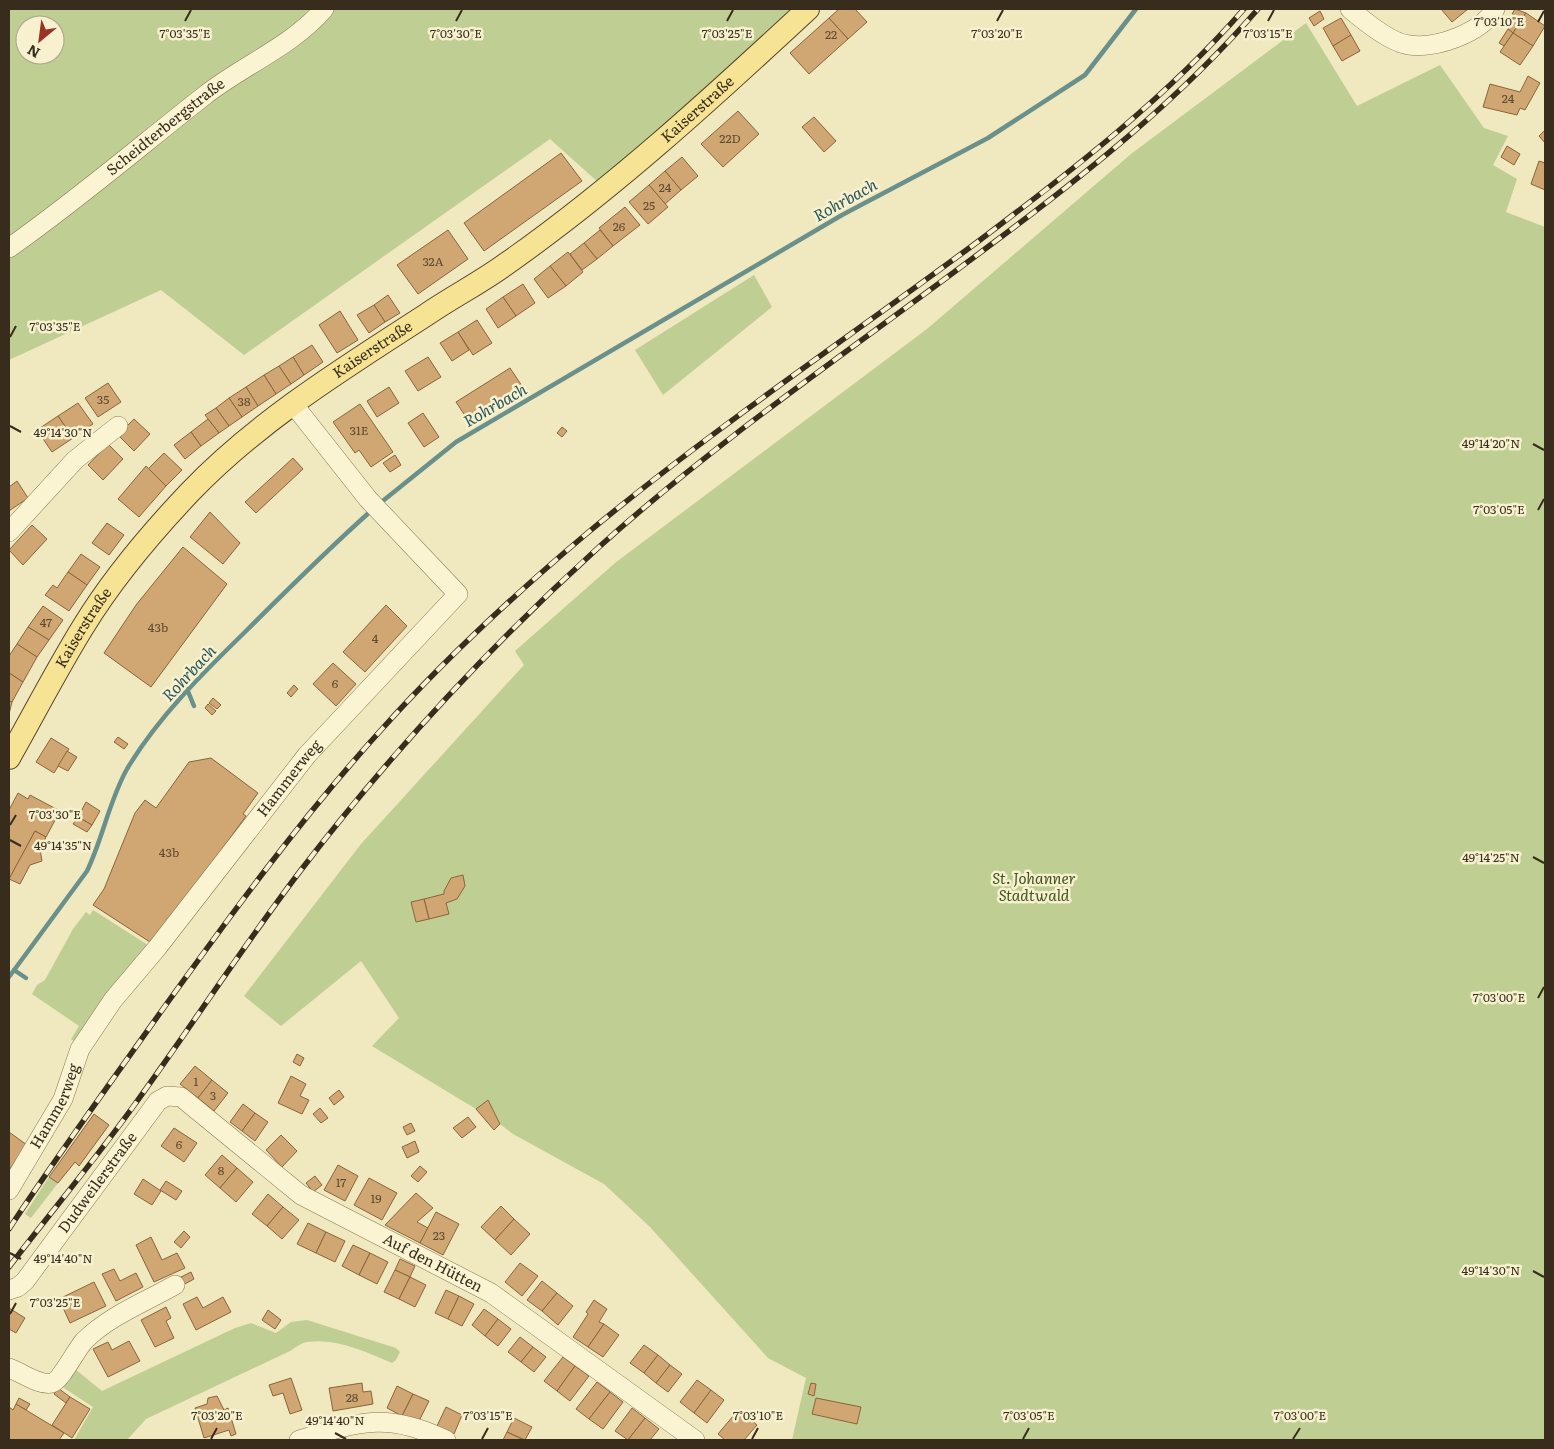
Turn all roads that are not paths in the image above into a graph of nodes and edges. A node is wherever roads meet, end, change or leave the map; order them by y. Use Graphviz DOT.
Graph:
graph roads {
  1 [pos="324,9"];
  2 [pos="808,9"];
  3 [pos="1350,9"];
  4 [pos="1494,9"];
  5 [pos="9,248"];
  6 [pos="293,404"];
  7 [pos="118,426"];
  8 [pos="9,532"];
  9 [pos="9,758"];
  10 [pos="167,1096"];
  11 [pos="9,1190"];
  12 [pos="175,1285"];
  13 [pos="9,1290"];
  14 [pos="9,1368"];
  15 [pos="299,1440"];
  16 [pos="446,1440"];
  17 [pos="695,1440"];
  1 -- 5 [label="street, Scheidterbergstraße"];
  2 -- 6 [label="main road, Kaiserstraße"];
  3 -- 4 [label="street"];
  6 -- 9 [label="main road, Kaiserstraße"];
  6 -- 11 [label="street, Hammerweg"];
  7 -- 8 [label="street"];
  10 -- 13 [label="street, Dudweilerstraße"];
  10 -- 17 [label="street, Auf den Hütten"];
  12 -- 14 [label="street"];
  15 -- 16 [label="street"];
}
